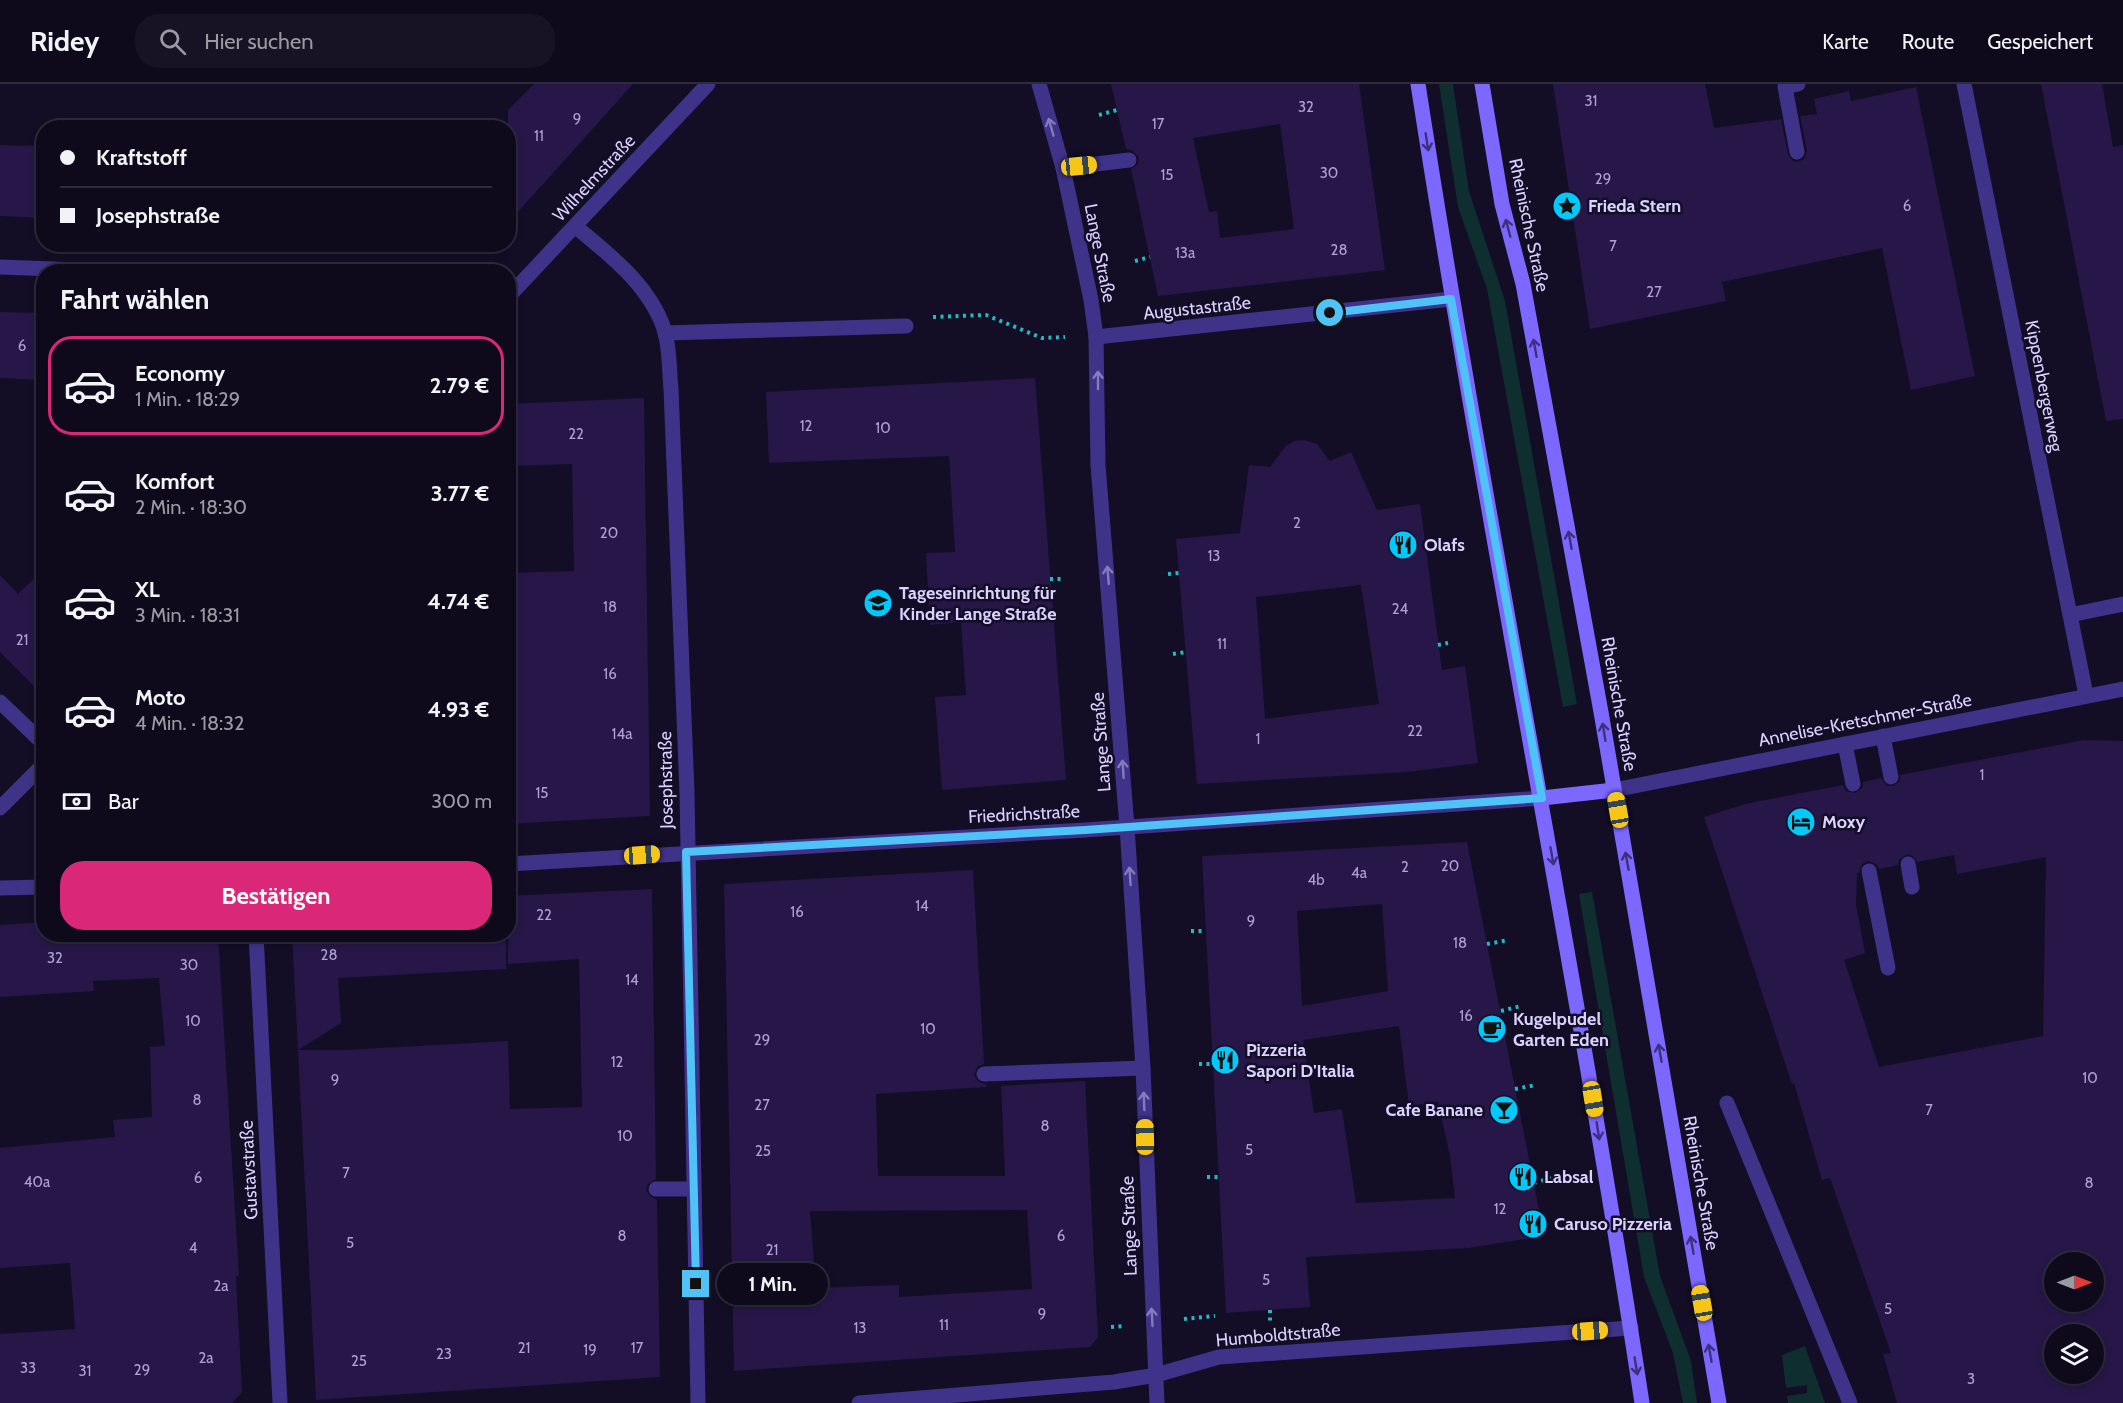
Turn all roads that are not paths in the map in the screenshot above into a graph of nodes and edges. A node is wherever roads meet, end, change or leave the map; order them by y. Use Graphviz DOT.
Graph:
graph roads {
  1 [pos="708,84"];
  2 [pos="1039,84"];
  3 [pos="1418,84"];
  4 [pos="1482,84"];
  5 [pos="1798,84"];
  6 [pos="1964,84"];
  7 [pos="1797,152"];
  8 [pos="1129,160"];
  9 [pos="1063,168"];
  10 [pos="576,227"];
  11 [pos="0,267"];
  12 [pos="36,268"];
  13 [pos="516,283"];
  14 [pos="1451,299"];
  15 [pos="906,326"];
  16 [pos="665,333"];
  17 [pos="1096,337"];
  18 [pos="2123,604"];
  19 [pos="2070,615"];
  20 [pos="2123,689"];
  21 [pos="2086,695"];
  22 [pos="0,702"];
  23 [pos="36,736"];
  24 [pos="1883,736"];
  25 [pos="1845,744"];
  26 [pos="36,772"];
  27 [pos="1891,777"];
  28 [pos="1853,784"];
  29 [pos="1614,790"];
  30 [pos="1542,798"];
  31 [pos="0,808"];
  32 [pos="1127,827"];
  33 [pos="686,852"];
  34 [pos="516,863"];
  35 [pos="1908,864"];
  36 [pos="1869,871"];
  37 [pos="36,887"];
  38 [pos="1912,887"];
  39 [pos="0,888"];
  40 [pos="256,942"];
  41 [pos="1888,968"];
  42 [pos="1143,1068"];
  43 [pos="984,1074"];
  44 [pos="1727,1103"];
  45 [pos="656,1189"];
  46 [pos="693,1189"];
  47 [pos="1630,1328"];
  48 [pos="1155,1375"];
  49 [pos="955,1399"];
  50 [pos="280,1403"];
  51 [pos="698,1403"];
  52 [pos="859,1403"];
  53 [pos="1157,1403"];
  54 [pos="1642,1403"];
  55 [pos="1719,1403"];
  56 [pos="1850,1403"];
  1 -- 10 [label="street, Wilhelmstraße"];
  9 -- 2 [label="street, Lange Straße, one-way"];
  3 -- 14 [label="main road, one-way"];
  29 -- 4 [label="main road, Rheinische Straße, one-way"];
  5 -- 7 [label="street"];
  6 -- 19 [label="street, Kippenbergerweg"];
  8 -- 9 [label="street"];
  9 -- 17 [label="street, Lange Straße"];
  10 -- 13 [label="street, Wilhelmstraße"];
  10 -- 16 [label="street, Josephstraße"];
  11 -- 12 [label="street"];
  14 -- 17 [label="street, Augustastraße"];
  14 -- 30 [label="main road"];
  15 -- 16 [label="street"];
  16 -- 33 [label="street, Josephstraße"];
  32 -- 17 [label="street, Lange Straße, one-way"];
  18 -- 19 [label="street"];
  19 -- 21 [label="street, Kippenbergerweg"];
  20 -- 21 [label="street, Annelise-Kretschmer-Straße"];
  21 -- 24 [label="street, Annelise-Kretschmer-Straße"];
  22 -- 23 [label="street"];
  24 -- 25 [label="street, Annelise-Kretschmer-Straße"];
  24 -- 27 [label="street"];
  25 -- 28 [label="street"];
  25 -- 29 [label="street, Annelise-Kretschmer-Straße"];
  26 -- 31 [label="street"];
  29 -- 30 [label="main road"];
  55 -- 29 [label="main road, Rheinische Straße, one-way"];
  30 -- 32 [label="street, Friedrichstraße"];
  30 -- 47 [label="main road, one-way"];
  32 -- 33 [label="street, Friedrichstraße"];
  42 -- 32 [label="street, Lange Straße, one-way"];
  33 -- 34 [label="street, Friedrichstraße"];
  33 -- 46 [label="street, Josephstraße"];
  35 -- 38 [label="street"];
  36 -- 41 [label="street"];
  37 -- 39 [label="street"];
  40 -- 50 [label="street, Gustavstraße"];
  42 -- 43 [label="street"];
  48 -- 42 [label="street, Lange Straße, one-way"];
  44 -- 56 [label="street"];
  45 -- 46 [label="street"];
  46 -- 51 [label="street, Josephstraße"];
  47 -- 48 [label="street, Humboldtstraße"];
  47 -- 54 [label="main road, one-way"];
  48 -- 49 [label="street, Humboldtstraße"];
  48 -- 53 [label="street, Lange Straße"];
  49 -- 52 [label="street, Humboldtstraße"];
}
